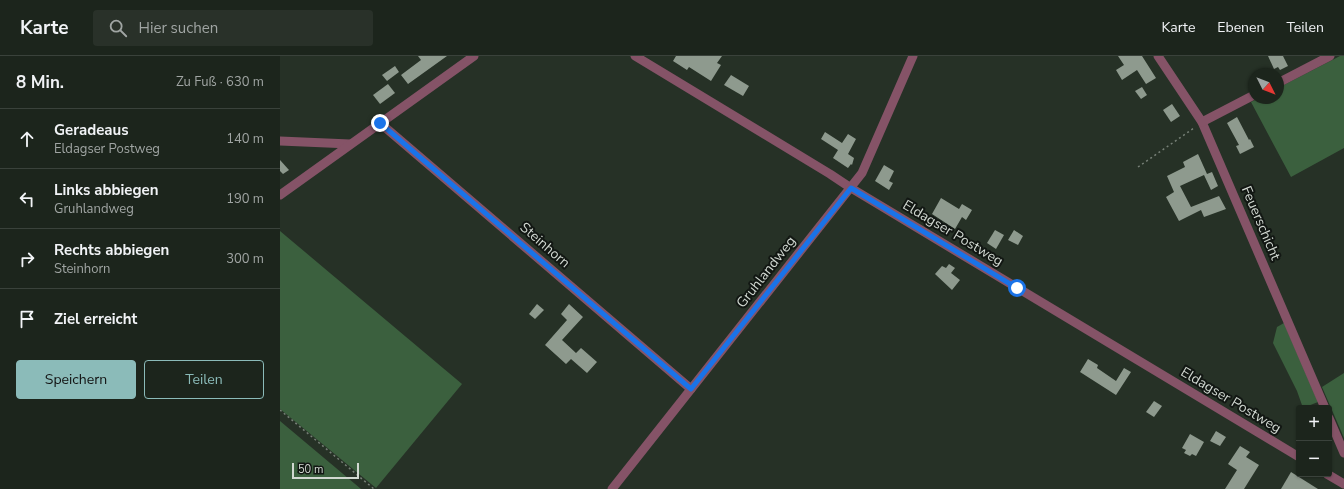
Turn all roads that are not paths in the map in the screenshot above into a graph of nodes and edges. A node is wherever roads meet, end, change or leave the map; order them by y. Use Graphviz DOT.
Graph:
graph roads {
  1 [pos="474,56"];
  2 [pos="635,56"];
  3 [pos="913,56"];
  4 [pos="1158,56"];
  5 [pos="1330,56"];
  6 [pos="1284,80"];
  7 [pos="1248,98"];
  8 [pos="1202,122"];
  9 [pos="380,123"];
  10 [pos="280,141"];
  11 [pos="350,144"];
  12 [pos="851,188"];
  13 [pos="280,195"];
  14 [pos="691,389"];
  15 [pos="1324,405"];
  16 [pos="1332,425"];
  17 [pos="1344,453"];
  18 [pos="1296,455"];
  19 [pos="1332,477"];
  20 [pos="1344,484"];
  21 [pos="612,489"];
  1 -- 9 [label="street"];
  2 -- 12 [label="street, Eldagser Postweg"];
  3 -- 12 [label="street, Gruhlandweg"];
  4 -- 8 [label="street, Feuerschicht"];
  5 -- 6 [label="street"];
  7 -- 8 [label="street"];
  8 -- 15 [label="street, Feuerschicht"];
  9 -- 11 [label="street"];
  9 -- 14 [label="street, Steinhorn"];
  10 -- 11 [label="street"];
  11 -- 13 [label="street"];
  12 -- 14 [label="street, Gruhlandweg"];
  12 -- 18 [label="street, Eldagser Postweg"];
  14 -- 21 [label="street, Gruhlandweg"];
  16 -- 17 [label="street"];
  19 -- 20 [label="street"];
}
